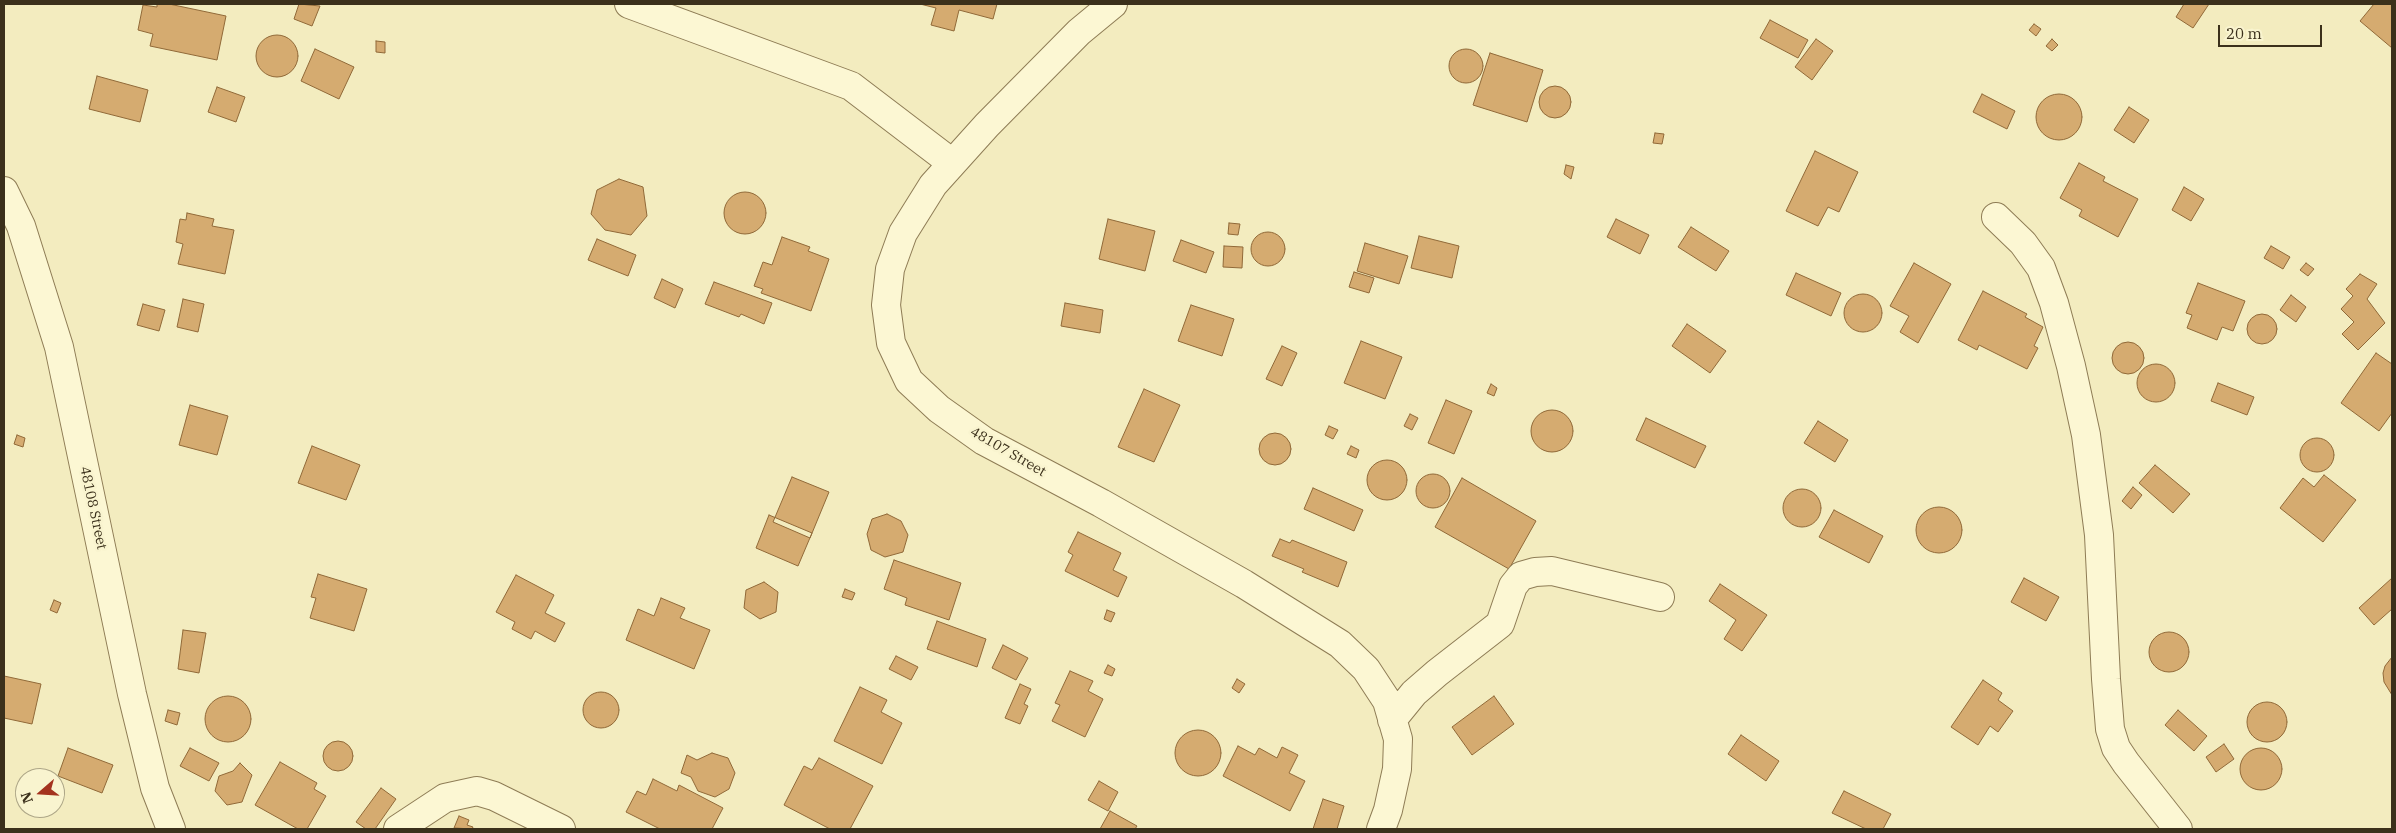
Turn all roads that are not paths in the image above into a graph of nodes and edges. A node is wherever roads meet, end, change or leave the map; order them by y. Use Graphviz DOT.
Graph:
graph roads {
  1 [pos="629,4"];
  2 [pos="1113,4"];
  3 [pos="952,163"];
  4 [pos="4,191"];
  5 [pos="1996,217"];
  6 [pos="1660,597"];
  7 [pos="1392,720"];
  8 [pos="171,829"];
  9 [pos="398,829"];
  10 [pos="561,829"];
  11 [pos="1381,829"];
  12 [pos="2178,829"];
  1 -- 3 [label="street"];
  2 -- 3 [label="street, 48107 Street"];
  3 -- 7 [label="street, 48107 Street"];
  4 -- 8 [label="street, 48108 Street"];
  5 -- 12 [label="street"];
  6 -- 7 [label="street"];
  7 -- 11 [label="street, 48107 Street"];
  9 -- 10 [label="street"];
}
